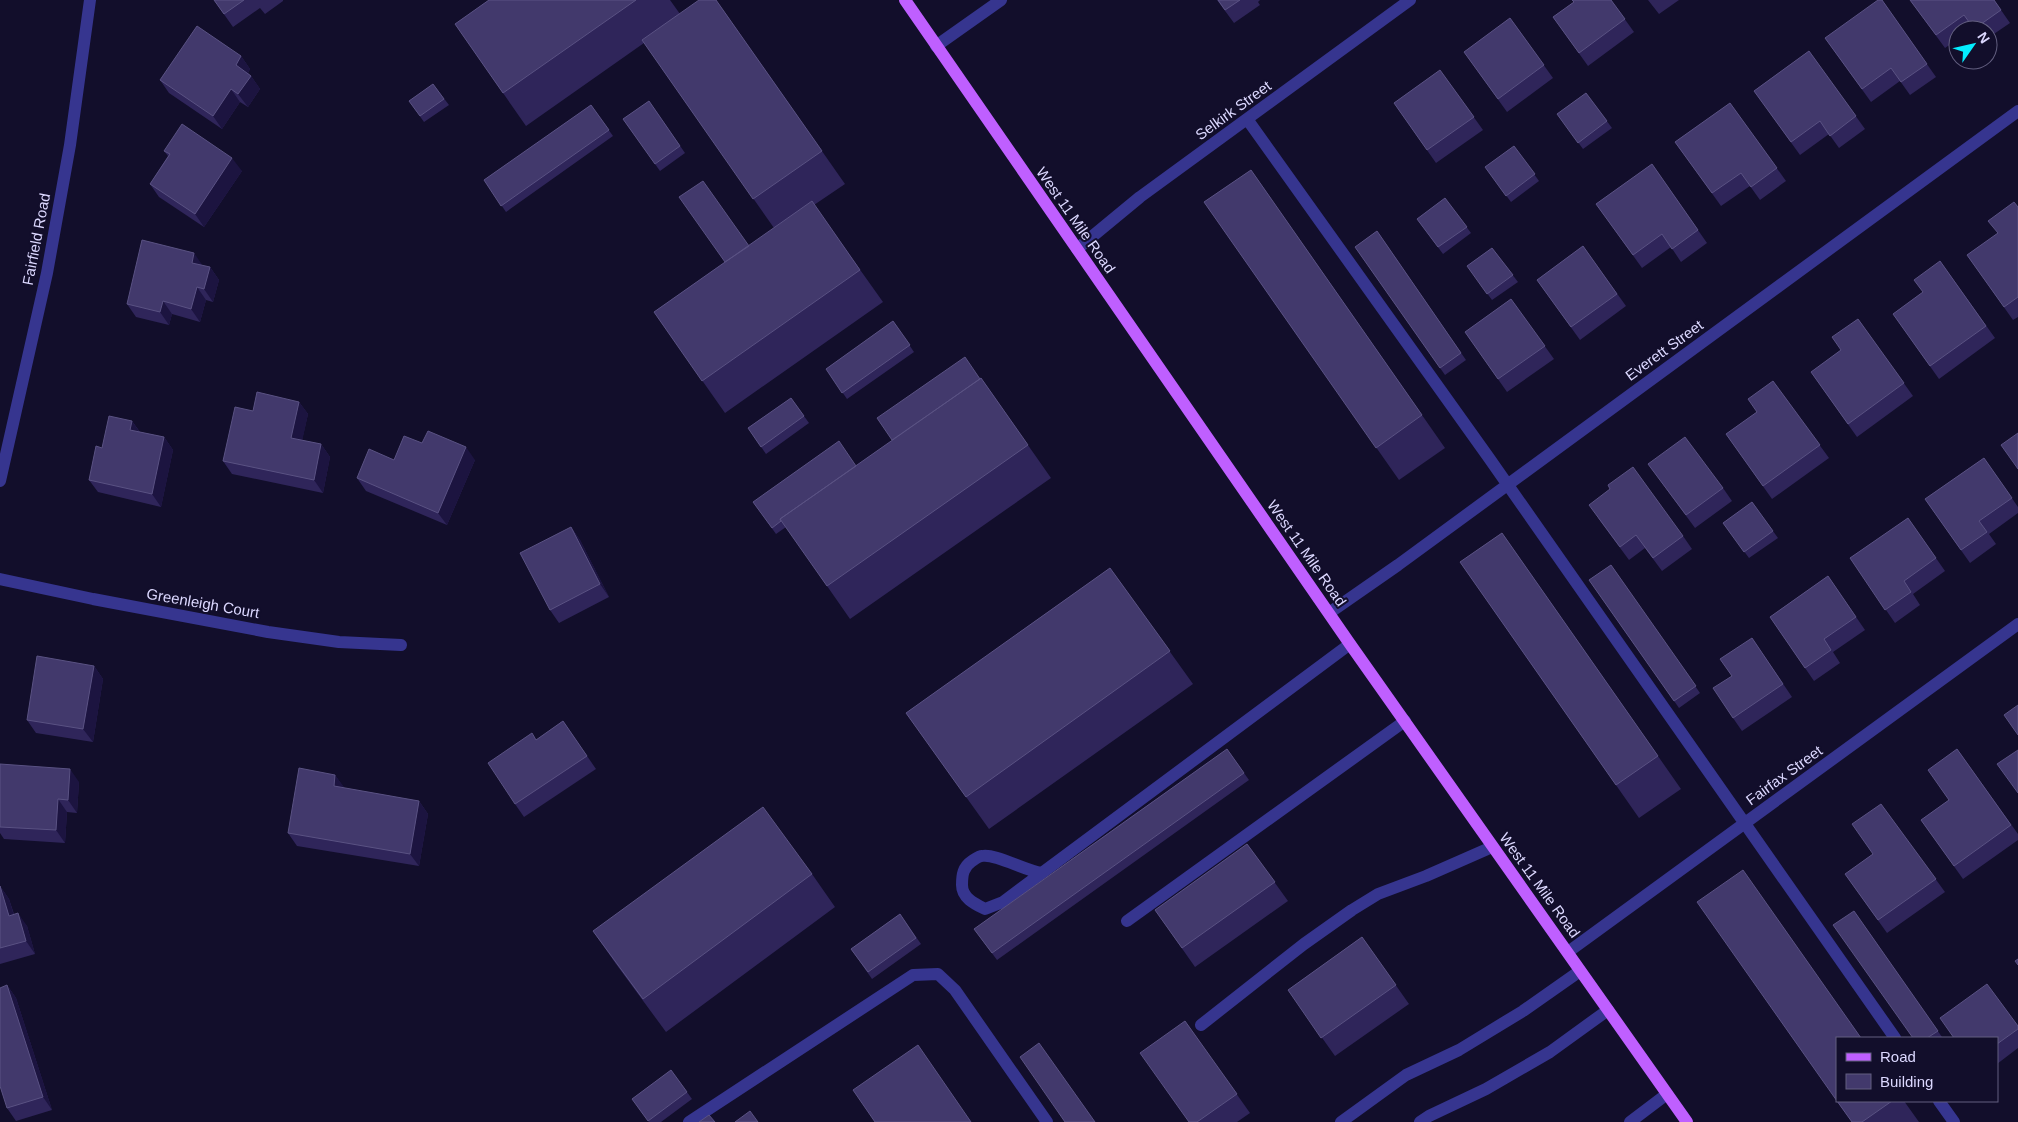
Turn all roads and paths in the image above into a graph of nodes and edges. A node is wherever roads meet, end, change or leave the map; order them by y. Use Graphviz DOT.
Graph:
graph roads {
  1 [pos="90,0"];
  2 [pos="905,0"];
  3 [pos="1002,0"];
  4 [pos="1410,0"];
  5 [pos="936,46"];
  6 [pos="2018,111"];
  7 [pos="1247,119"];
  8 [pos="1077,250"];
  9 [pos="0,481"];
  10 [pos="1507,485"];
  11 [pos="0,579"];
  12 [pos="1329,614"];
  13 [pos="2018,624"];
  14 [pos="1350,644"];
  15 [pos="402,646"];
  16 [pos="1404,721"];
  17 [pos="1745,824"];
  18 [pos="1492,846"];
  19 [pos="1042,873"];
  20 [pos="1127,920"];
  21 [pos="1568,952"];
  22 [pos="1580,970"];
  23 [pos="1608,1010"];
  24 [pos="1201,1025"];
  25 [pos="1894,1037"];
  26 [pos="1667,1094"];
  27 [pos="1940,1102"];
  28 [pos="689,1122"];
  29 [pos="1047,1122"];
  30 [pos="1341,1122"];
  31 [pos="1420,1122"];
  32 [pos="1630,1122"];
  33 [pos="1687,1122"];
  34 [pos="1954,1122"];
  1 -- 9 [label="street, Fairfield Road"];
  2 -- 5 [label="main road, West 11 Mile Road"];
  3 -- 5 [label="street"];
  4 -- 7 [label="street, Selkirk Street"];
  5 -- 8 [label="main road, West 11 Mile Road"];
  6 -- 10 [label="street, Everett Street"];
  7 -- 8 [label="street, Selkirk Street"];
  7 -- 10 [label="street"];
  8 -- 12 [label="main road, West 11 Mile Road"];
  10 -- 12 [label="street, Everett Street"];
  10 -- 17 [label="street"];
  11 -- 15 [label="street, Greenleigh Court"];
  12 -- 14 [label="main road, West 11 Mile Road"];
  13 -- 17 [label="street, Fairfax Street"];
  14 -- 16 [label="main road, West 11 Mile Road"];
  14 -- 19 [label="street"];
  16 -- 18 [label="main road, West 11 Mile Road"];
  16 -- 20 [label="street"];
  17 -- 21 [label="street, Fairfax Street"];
  17 -- 25 [label="street"];
  18 -- 21 [label="main road, West 11 Mile Road"];
  18 -- 24 [label="street"];
  19 -- 19 [label="street"];
  21 -- 22 [label="main road, West 11 Mile Road"];
  22 -- 23 [label="main road, West 11 Mile Road"];
  22 -- 30 [label="street"];
  23 -- 26 [label="main road, West 11 Mile Road"];
  23 -- 31 [label="street"];
  26 -- 32 [label="street"];
  26 -- 33 [label="main road, West 11 Mile Road"];
  27 -- 34 [label="street"];
  28 -- 29 [label="street"];
}
